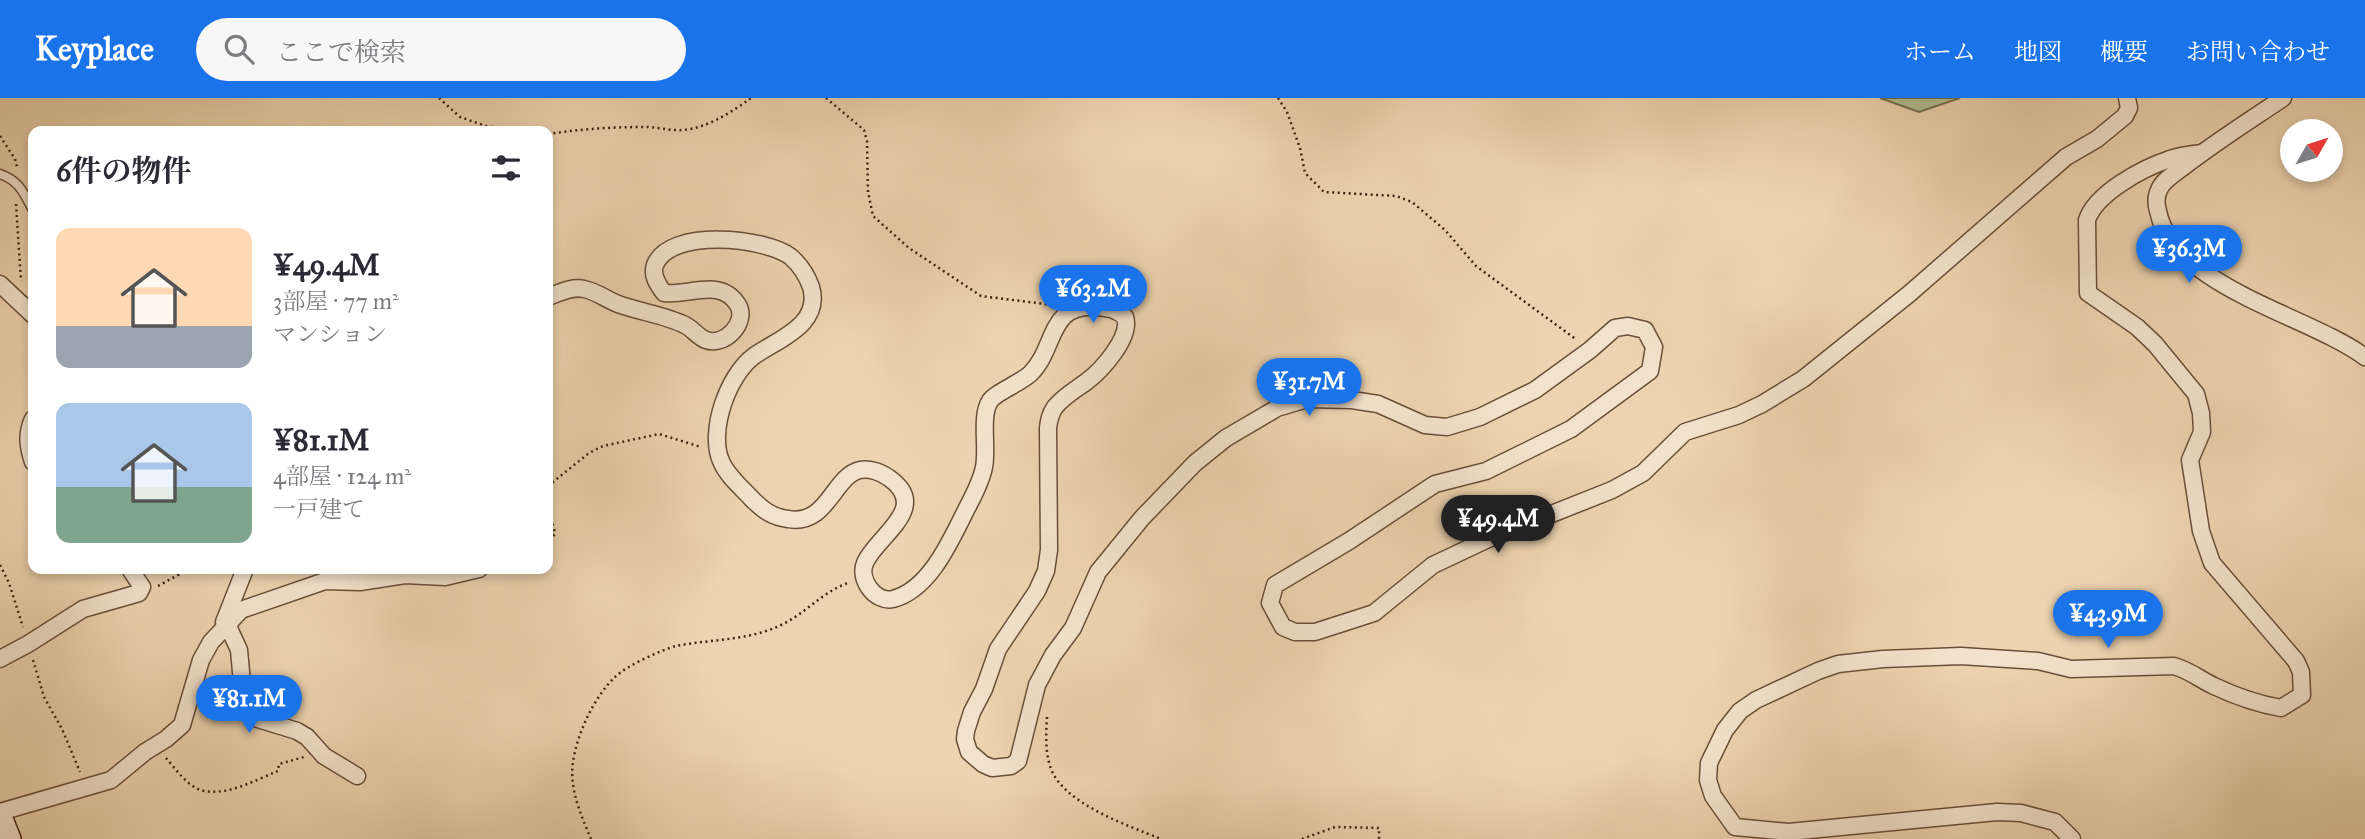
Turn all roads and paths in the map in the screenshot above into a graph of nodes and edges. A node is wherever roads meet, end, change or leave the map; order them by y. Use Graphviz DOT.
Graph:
graph roads {
  1 [pos="439,98"];
  2 [pos="751,98"];
  3 [pos="826,98"];
  4 [pos="1278,98"];
  5 [pos="2127,98"];
  6 [pos="2283,98"];
  7 [pos="486,126"];
  8 [pos="553,133"];
  9 [pos="0,136"];
  10 [pos="2202,153"];
  11 [pos="0,174"];
  12 [pos="19,176"];
  13 [pos="28,200"];
  14 [pos="15,201"];
  15 [pos="0,284"];
  16 [pos="553,295"];
  17 [pos="28,309"];
  18 [pos="1069,312"];
  19 [pos="1590,350"];
  20 [pos="2365,357"];
  21 [pos="721,461"];
  22 [pos="553,482"];
  23 [pos="0,565"];
  24 [pos="134,574"];
  25 [pos="180,574"];
  26 [pos="243,574"];
  27 [pos="458,574"];
  28 [pos="864,577"];
  29 [pos="141,590"];
  30 [pos="224,627"];
  31 [pos="28,644"];
  32 [pos="0,659"];
  33 [pos="1048,708"];
  34 [pos="154,746"];
  35 [pos="321,752"];
  36 [pos="357,776"];
  37 [pos="89,787"];
  38 [pos="0,813"];
  39 [pos="9,839"];
  40 [pos="591,839"];
  41 [pos="1161,839"];
  42 [pos="1302,839"];
  43 [pos="1379,839"];
  44 [pos="2072,839"];
  1 -- 7 [label="path"];
  2 -- 8 [label="path"];
  3 -- 18 [label="path"];
  4 -- 19 [label="path"];
  5 -- 19 [label="street"];
  6 -- 10 [label="street"];
  9 -- 12 [label="path"];
  10 -- 20 [label="street"];
  10 -- 44 [label="street"];
  11 -- 13 [label="lane"];
  14 -- 17 [label="path"];
  15 -- 17 [label="street"];
  16 -- 21 [label="street"];
  18 -- 19 [label="street"];
  18 -- 28 [label="street"];
  21 -- 22 [label="path"];
  21 -- 28 [label="street"];
  23 -- 31 [label="path"];
  24 -- 29 [label="street"];
  25 -- 29 [label="path"];
  26 -- 30 [label="street"];
  27 -- 30 [label="street"];
  28 -- 40 [label="path"];
  29 -- 31 [label="street"];
  30 -- 34 [label="street"];
  30 -- 35 [label="street"];
  31 -- 32 [label="street"];
  31 -- 37 [label="path"];
  33 -- 41 [label="path"];
  34 -- 35 [label="path"];
  34 -- 37 [label="street"];
  35 -- 36 [label="street"];
  37 -- 38 [label="street"];
  38 -- 39 [label="main road"];
  42 -- 43 [label="path"];
}
